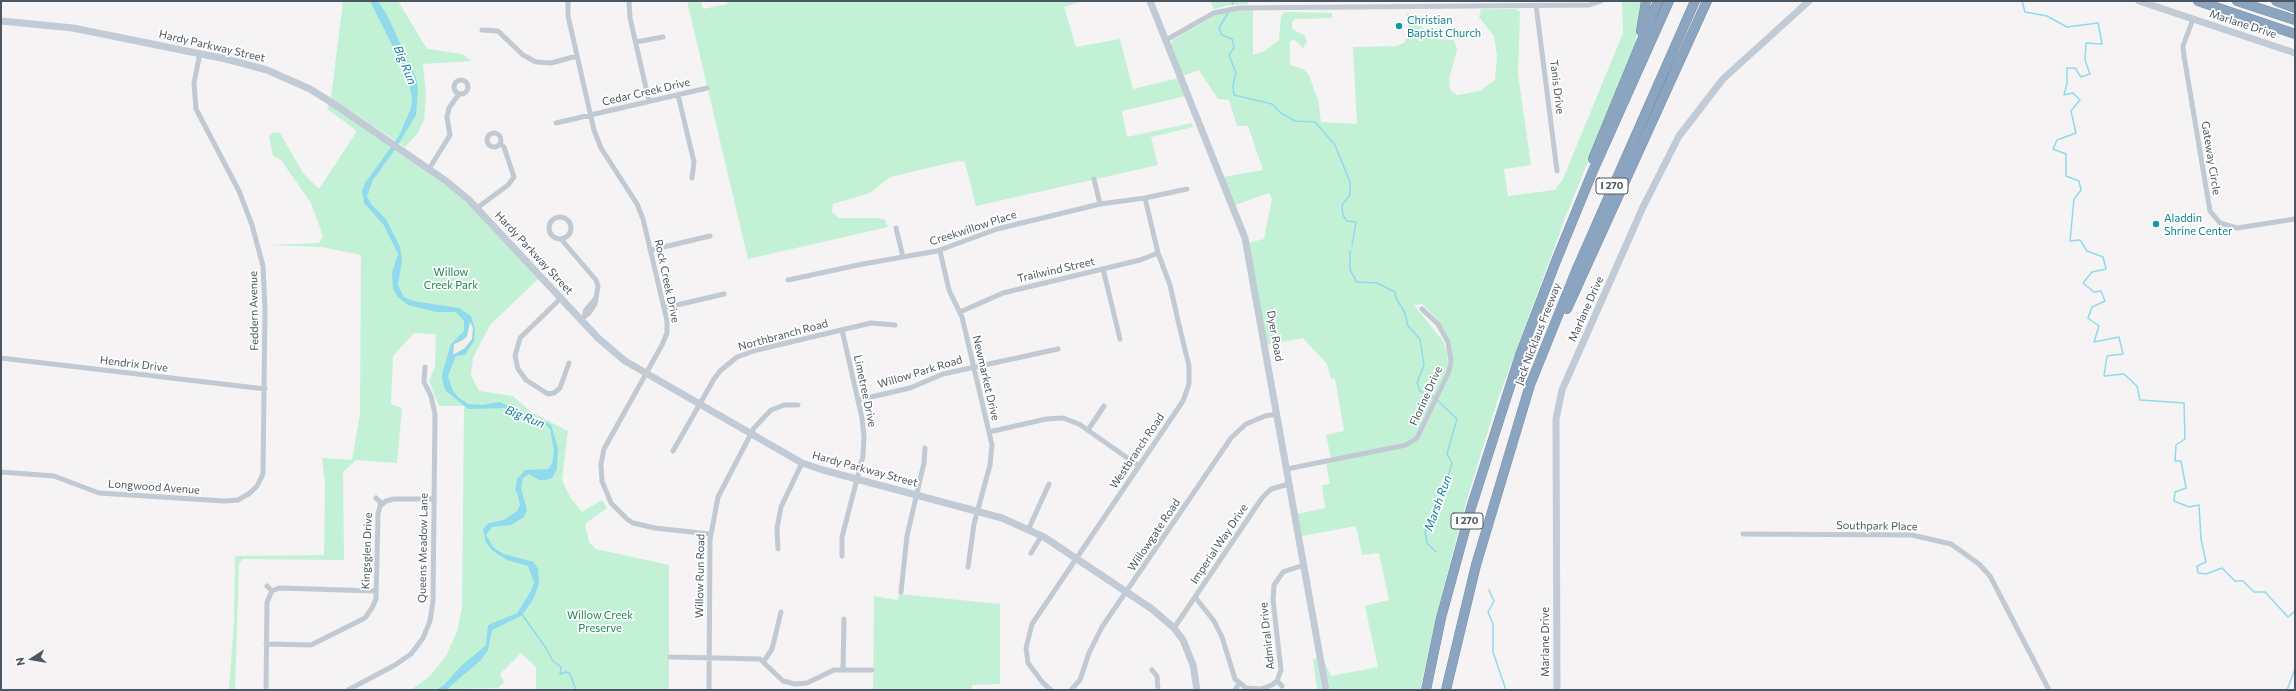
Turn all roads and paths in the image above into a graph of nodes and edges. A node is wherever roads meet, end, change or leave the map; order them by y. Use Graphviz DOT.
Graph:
graph roads {
  1 [pos="568,1"];
  2 [pos="628,1"];
  3 [pos="1150,1"];
  4 [pos="1601,1"];
  5 [pos="1646,1"];
  6 [pos="1658,1"];
  7 [pos="1669,1"];
  8 [pos="1695,1"];
  9 [pos="1707,1"];
  10 [pos="1809,1"];
  11 [pos="2139,1"];
  12 [pos="2198,1"];
  13 [pos="2237,1"];
  14 [pos="2276,1"];
  15 [pos="1404,3"];
  16 [pos="1536,5"];
  17 [pos="2295,8"];
  18 [pos="2193,20"];
  19 [pos="2295,20"];
  20 [pos="1,21"];
  21 [pos="482,30"];
  22 [pos="2295,34"];
  23 [pos="663,37"];
  24 [pos="1166,40"];
  25 [pos="636,42"];
  26 [pos="1636,51"];
  27 [pos="200,53"];
  28 [pos="2295,53"];
  29 [pos="577,56"];
  30 [pos="707,88"];
  31 [pos="459,94"];
  32 [pos="678,95"];
  33 [pos="649,101"];
  34 [pos="591,115"];
  35 [pos="556,123"];
  36 [pos="500,144"];
  37 [pos="429,169"];
  38 [pos="1557,171"];
  39 [pos="692,178"];
  40 [pos="1094,179"];
  41 [pos="1187,189"];
  42 [pos="1145,198"];
  43 [pos="1100,204"];
  44 [pos="477,208"];
  45 [pos="2295,219"];
  46 [pos="1572,223"];
  47 [pos="896,228"];
  48 [pos="710,236"];
  49 [pos="561,239"];
  50 [pos="650,250"];
  51 [pos="940,251"];
  52 [pos="1158,254"];
  53 [pos="903,257"];
  54 [pos="1103,269"];
  55 [pos="788,280"];
  56 [pos="724,294"];
  57 [pos="561,298"];
  58 [pos="664,308"];
  59 [pos="1422,309"];
  60 [pos="960,312"];
  61 [pos="583,317"];
  62 [pos="894,325"];
  63 [pos="842,330"];
  64 [pos="1120,339"];
  65 [pos="1058,349"];
  66 [pos="1542,354"];
  67 [pos="1,358"];
  68 [pos="569,362"];
  69 [pos="425,367"];
  70 [pos="973,367"];
  71 [pos="646,374"];
  72 [pos="265,389"];
  73 [pos="858,400"];
  74 [pos="699,404"];
  75 [pos="798,405"];
  76 [pos="1104,406"];
  77 [pos="1277,414"];
  78 [pos="1088,430"];
  79 [pos="989,432"];
  80 [pos="751,434"];
  81 [pos="925,448"];
  82 [pos="672,451"];
  83 [pos="802,463"];
  84 [pos="1139,466"];
  85 [pos="1287,469"];
  86 [pos="1,472"];
  87 [pos="857,479"];
  88 [pos="1049,484"];
  89 [pos="1289,484"];
  90 [pos="257,486"];
  91 [pos="917,495"];
  92 [pos="376,498"];
  93 [pos="434,499"];
  94 [pos="382,504"];
  95 [pos="977,511"];
  96 [pos="1029,528"];
  97 [pos="710,534"];
  98 [pos="1743,534"];
  99 [pos="1042,535"];
  100 [pos="778,549"];
  101 [pos="1031,553"];
  102 [pos="842,556"];
  103 [pos="1077,558"];
  104 [pos="1304,565"];
  105 [pos="968,567"];
  106 [pos="267,586"];
  107 [pos="272,591"];
  108 [pos="376,591"];
  109 [pos="901,592"];
  110 [pos="1127,592"];
  111 [pos="1195,597"];
  112 [pos="781,612"];
  113 [pos="844,619"];
  114 [pos="1174,628"];
  115 [pos="266,644"];
  116 [pos="670,657"];
  117 [pos="709,657"];
  118 [pos="764,661"];
  119 [pos="843,669"];
  120 [pos="872,670"];
  121 [pos="1152,670"];
  122 [pos="1277,681"];
  123 [pos="1239,684"];
  124 [pos="1282,686"];
  125 [pos="266,690"];
  126 [pos="348,690"];
  127 [pos="709,690"];
  128 [pos="1051,690"];
  129 [pos="1071,690"];
  130 [pos="1158,690"];
  131 [pos="1197,690"];
  132 [pos="1235,690"];
  133 [pos="1326,690"];
  134 [pos="1426,690"];
  135 [pos="1446,690"];
  136 [pos="1557,690"];
  137 [pos="2049,690"];
  1 -- 29 [label="street, Rock Creek Drive"];
  2 -- 25 [label="street"];
  3 -- 24 [label="street, Dyer Road"];
  4 -- 16 [label="street"];
  5 -- 26 [label="highway"];
  6 -- 26 [label="highway"];
  7 -- 46 [label="highway, Jack Nicklaus Freeway / I 270"];
  8 -- 66 [label="highway, Jack Nicklaus Freeway / I 270"];
  9 -- 66 [label="highway"];
  10 -- 136 [label="street, Marlane Drive"];
  11 -- 18 [label="street, Marlane Drive"];
  12 -- 22 [label="highway"];
  13 -- 19 [label="highway"];
  14 -- 17 [label="highway"];
  15 -- 16 [label="street"];
  15 -- 24 [label="street"];
  16 -- 38 [label="street, Tanis Drive"];
  18 -- 28 [label="street, Marlane Drive"];
  18 -- 45 [label="street, Gateway Circle"];
  20 -- 27 [label="street, Hardy Parkway Street"];
  21 -- 29 [label="street"];
  23 -- 25 [label="street"];
  24 -- 77 [label="street, Dyer Road"];
  25 -- 33 [label="street"];
  26 -- 46 [label="highway"];
  27 -- 37 [label="street, Hardy Parkway Street"];
  27 -- 72 [label="street, Feddern Avenue"];
  29 -- 34 [label="street, Rock Creek Drive"];
  30 -- 32 [label="street, Cedar Creek Drive"];
  31 -- 37 [label="street"];
  32 -- 33 [label="street, Cedar Creek Drive"];
  32 -- 39 [label="street"];
  33 -- 34 [label="street, Cedar Creek Drive"];
  34 -- 35 [label="street, Cedar Creek Drive"];
  34 -- 50 [label="street, Rock Creek Drive"];
  36 -- 44 [label="street"];
  37 -- 44 [label="street, Hardy Parkway Street"];
  40 -- 43 [label="street"];
  41 -- 42 [label="street, Creekwillow Place"];
  42 -- 43 [label="street, Creekwillow Place"];
  42 -- 52 [label="street, Westbranch Road"];
  43 -- 51 [label="street, Creekwillow Place"];
  44 -- 57 [label="street, Hardy Parkway Street"];
  46 -- 134 [label="highway, Jack Nicklaus Freeway / I 270"];
  47 -- 53 [label="street"];
  48 -- 50 [label="street"];
  49 -- 49 [label="street"];
  49 -- 61 [label="street"];
  50 -- 58 [label="street, Rock Creek Drive"];
  51 -- 53 [label="street, Creekwillow Place"];
  51 -- 60 [label="street, Newmarket Drive"];
  52 -- 54 [label="street, Trailwind Street"];
  52 -- 84 [label="street, Westbranch Road"];
  53 -- 55 [label="street, Creekwillow Place"];
  54 -- 60 [label="street, Trailwind Street"];
  54 -- 64 [label="street"];
  56 -- 58 [label="street"];
  57 -- 61 [label="street, Hardy Parkway Street"];
  57 -- 68 [label="street"];
  58 -- 71 [label="street, Rock Creek Drive"];
  59 -- 85 [label="street, Florine Drive"];
  60 -- 70 [label="street, Newmarket Drive"];
  61 -- 71 [label="street, Hardy Parkway Street"];
  62 -- 63 [label="street, Northbranch Road"];
  63 -- 73 [label="street, Limetree Drive"];
  63 -- 74 [label="street, Northbranch Road"];
  65 -- 70 [label="street, Willow Park Road"];
  66 -- 135 [label="highway, Jack Nicklaus Freeway / I 270"];
  67 -- 72 [label="street, Hendrix Drive"];
  69 -- 93 [label="street, Queens Meadow Lane"];
  70 -- 73 [label="street, Willow Park Road"];
  70 -- 79 [label="street, Newmarket Drive"];
  71 -- 74 [label="street, Hardy Parkway Street"];
  71 -- 97 [label="street, Rock Creek Drive"];
  72 -- 90 [label="street, Feddern Avenue"];
  73 -- 87 [label="street, Limetree Drive"];
  74 -- 80 [label="street, Hardy Parkway Street"];
  74 -- 82 [label="street, Northbranch Road"];
  75 -- 80 [label="street, Willow Run Road"];
  76 -- 78 [label="street"];
  77 -- 85 [label="street, Dyer Road"];
  77 -- 110 [label="street, Willowgate Road"];
  78 -- 79 [label="street"];
  78 -- 84 [label="street"];
  79 -- 95 [label="street, Newmarket Drive"];
  80 -- 83 [label="street, Hardy Parkway Street"];
  80 -- 97 [label="street, Willow Run Road"];
  81 -- 91 [label="street"];
  83 -- 87 [label="street, Hardy Parkway Street"];
  83 -- 100 [label="street"];
  84 -- 103 [label="street, Westbranch Road"];
  85 -- 89 [label="street, Dyer Road"];
  86 -- 90 [label="street, Longwood Avenue"];
  87 -- 91 [label="street, Hardy Parkway Street"];
  87 -- 102 [label="street, Limetree Drive"];
  88 -- 96 [label="street"];
  89 -- 104 [label="street, Dyer Road"];
  89 -- 111 [label="street, Imperial Way Drive"];
  91 -- 95 [label="street, Hardy Parkway Street"];
  91 -- 109 [label="street"];
  92 -- 94 [label="street"];
  93 -- 94 [label="street, Kingsglen Drive"];
  93 -- 126 [label="street, Queens Meadow Lane"];
  94 -- 108 [label="street, Kingsglen Drive"];
  95 -- 96 [label="street, Hardy Parkway Street"];
  95 -- 105 [label="street, Newmarket Drive"];
  96 -- 99 [label="street, Hardy Parkway Street"];
  97 -- 117 [label="street, Willow Run Road"];
  98 -- 137 [label="street, Southpark Place"];
  99 -- 101 [label="street"];
  99 -- 103 [label="street, Hardy Parkway Street"];
  103 -- 110 [label="street, Hardy Parkway Street"];
  103 -- 128 [label="street, Westbranch Road"];
  104 -- 122 [label="street, Admiral Drive"];
  104 -- 133 [label="street, Dyer Road"];
  106 -- 107 [label="street"];
  107 -- 108 [label="street"];
  107 -- 115 [label="street"];
  108 -- 115 [label="street, Kingsglen Drive"];
  110 -- 114 [label="street, Hardy Parkway Street"];
  110 -- 129 [label="street, Willowgate Road"];
  111 -- 114 [label="street, Imperial Way Drive"];
  111 -- 123 [label="street"];
  112 -- 118 [label="street"];
  113 -- 119 [label="street"];
  114 -- 131 [label="street, Hardy Parkway Street"];
  115 -- 125 [label="street"];
  116 -- 117 [label="street"];
  117 -- 118 [label="street"];
  117 -- 127 [label="street, Willow Run Road"];
  118 -- 119 [label="street"];
  119 -- 120 [label="street"];
  121 -- 130 [label="street"];
  122 -- 123 [label="street, Admiral Drive"];
  122 -- 124 [label="street"];
  123 -- 132 [label="street"];
}
